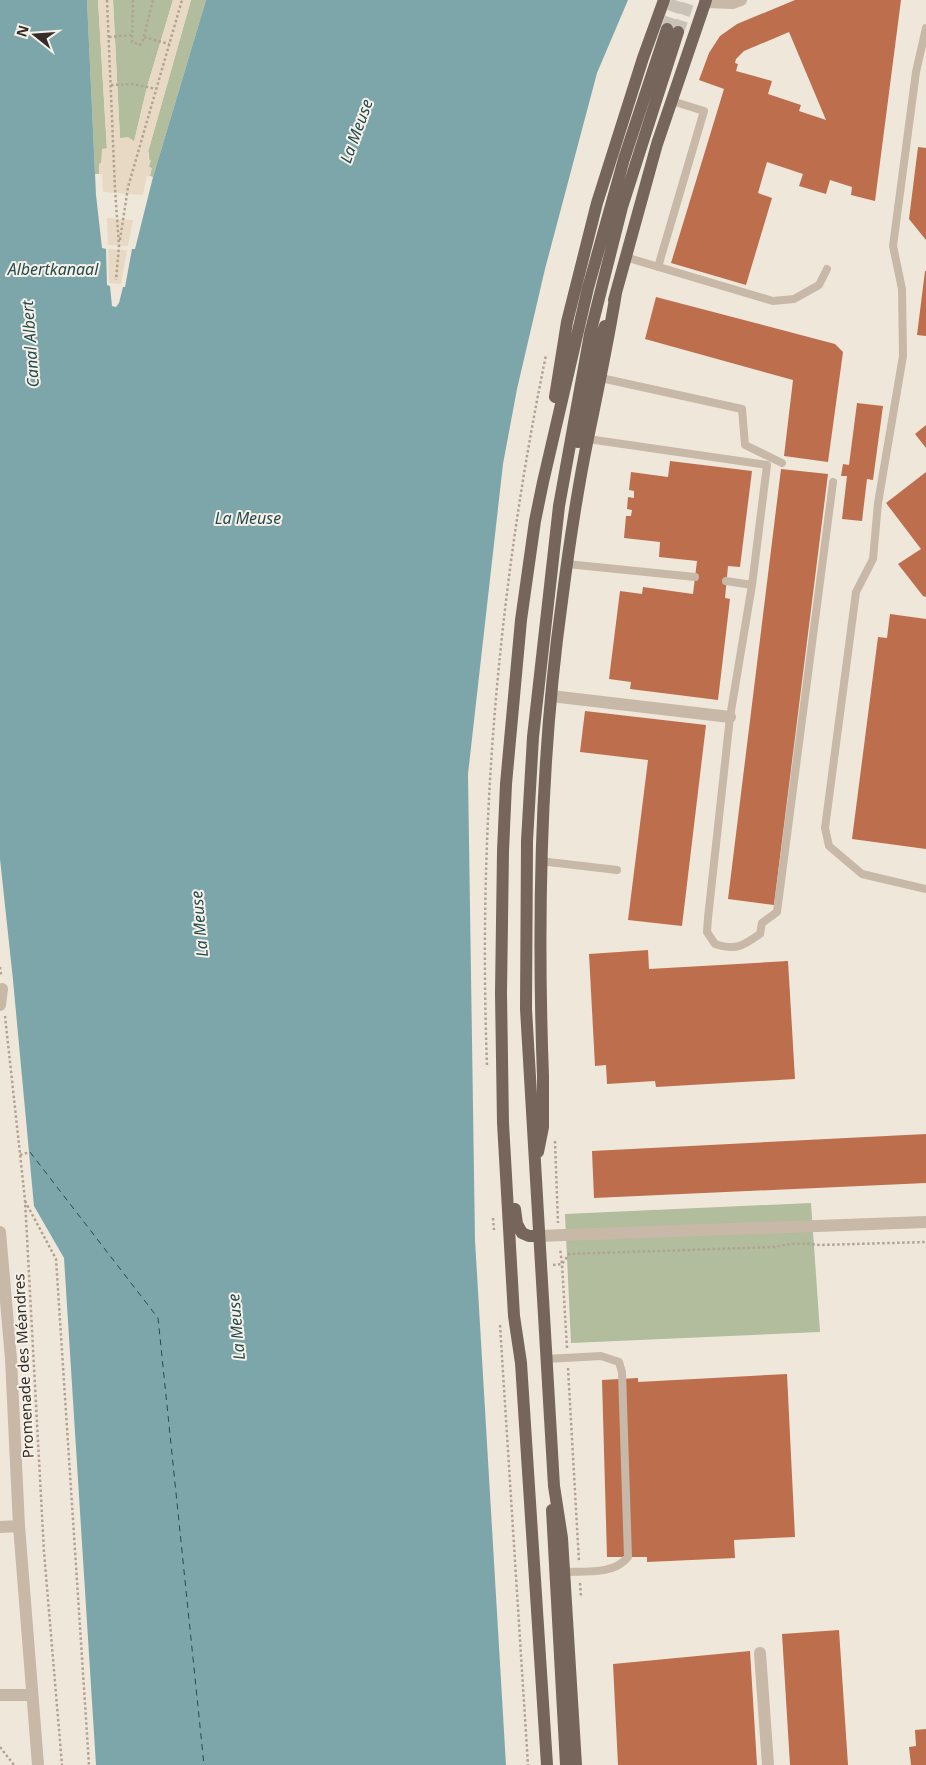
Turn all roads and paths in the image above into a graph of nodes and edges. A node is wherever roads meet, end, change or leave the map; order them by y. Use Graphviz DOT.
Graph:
graph roads {
  1 [pos="107,0"];
  2 [pos="133,0"];
  3 [pos="153,0"];
  4 [pos="182,0"];
  5 [pos="664,0"];
  6 [pos="741,0"];
  7 [pos="705,1"];
  8 [pos="926,28"];
  9 [pos="131,35"];
  10 [pos="109,37"];
  11 [pos="144,37"];
  12 [pos="169,44"];
  13 [pos="111,85"];
  14 [pos="156,90"];
  15 [pos="672,101"];
  16 [pos="119,246"];
  17 [pos="625,257"];
  18 [pos="658,266"];
  19 [pos="827,268"];
  20 [pos="116,280"];
  21 [pos="616,293"];
  22 [pos="601,378"];
  23 [pos="588,439"];
  24 [pos="550,449"];
  25 [pos="782,463"];
  26 [pos="833,482"];
  27 [pos="554,544"];
  28 [pos="567,564"];
  29 [pos="695,578"];
  30 [pos="726,581"];
  31 [pos="752,585"];
  32 [pos="551,696"];
  33 [pos="730,717"];
  34 [pos="540,861"];
  35 [pos="617,870"];
  36 [pos="926,889"];
  37 [pos="0,967"];
  38 [pos="2,989"];
  39 [pos="0,1005"];
  40 [pos="502,1072"];
  41 [pos="555,1135"];
  42 [pos="30,1152"];
  43 [pos="20,1155"];
  44 [pos="534,1166"];
  45 [pos="25,1200"];
  46 [pos="559,1209"];
  47 [pos="926,1222"];
  48 [pos="0,1232"];
  49 [pos="538,1236"];
  50 [pos="926,1242"];
  51 [pos="500,1316"];
  52 [pos="567,1358"];
  53 [pos="6,1359"];
  54 [pos="546,1360"];
  55 [pos="554,1486"];
  56 [pos="20,1526"];
  57 [pos="0,1527"];
  58 [pos="564,1572"];
  59 [pos="760,1652"];
  60 [pos="0,1695"];
  61 [pos="32,1695"];
  62 [pos="0,1747"];
  63 [pos="14,1765"];
  64 [pos="38,1765"];
  65 [pos="62,1765"];
  66 [pos="89,1765"];
  67 [pos="528,1765"];
  68 [pos="546,1765"];
  69 [pos="566,1765"];
  70 [pos="576,1765"];
  71 [pos="768,1765"];
  1 -- 10 [label="path"];
  2 -- 9 [label="path"];
  3 -- 11 [label="path"];
  4 -- 12 [label="path"];
  5 -- 24 [label="main road"];
  6 -- 7 [label="street"];
  7 -- 15 [label="main road"];
  8 -- 36 [label="lane"];
  9 -- 10 [label="path"];
  9 -- 11 [label="path"];
  10 -- 13 [label="path"];
  11 -- 12 [label="path"];
  12 -- 14 [label="path"];
  13 -- 14 [label="path"];
  13 -- 16 [label="path"];
  14 -- 16 [label="path"];
  15 -- 17 [label="main road"];
  15 -- 18 [label="lane"];
  16 -- 20 [label="path"];
  17 -- 18 [label="lane"];
  17 -- 21 [label="main road"];
  18 -- 19 [label="lane"];
  21 -- 22 [label="main road"];
  21 -- 27 [label="main road"];
  22 -- 23 [label="main road"];
  22 -- 25 [label="lane"];
  23 -- 28 [label="main road"];
  23 -- 31 [label="lane"];
  24 -- 27 [label="main road"];
  24 -- 40 [label="main road"];
  26 -- 33 [label="lane"];
  27 -- 44 [label="main road"];
  28 -- 29 [label="lane"];
  28 -- 32 [label="main road"];
  30 -- 31 [label="lane"];
  31 -- 33 [label="lane"];
  32 -- 33 [label="street"];
  32 -- 34 [label="main road"];
  34 -- 35 [label="lane"];
  34 -- 44 [label="main road"];
  37 -- 38 [label="path, Promenade des Méandres"];
  38 -- 39 [label="street"];
  38 -- 43 [label="path, Promenade des Méandres"];
  40 -- 49 [label="main road"];
  40 -- 68 [label="main road"];
  41 -- 46 [label="path"];
  42 -- 43 [label="path"];
  43 -- 45 [label="path, Promenade des Méandres"];
  44 -- 49 [label="main road"];
  45 -- 65 [label="path, Promenade des Méandres"];
  45 -- 66 [label="path"];
  47 -- 49 [label="street"];
  48 -- 53 [label="street"];
  49 -- 54 [label="main road"];
  50 -- 52 [label="path"];
  51 -- 67 [label="path"];
  52 -- 54 [label="lane"];
  52 -- 58 [label="lane"];
  53 -- 56 [label="street"];
  54 -- 55 [label="main road"];
  55 -- 58 [label="main road"];
  55 -- 69 [label="main road"];
  56 -- 57 [label="street"];
  56 -- 61 [label="street"];
  58 -- 70 [label="main road"];
  59 -- 71 [label="street"];
  60 -- 61 [label="street"];
  61 -- 64 [label="street"];
  62 -- 63 [label="path"];
}
